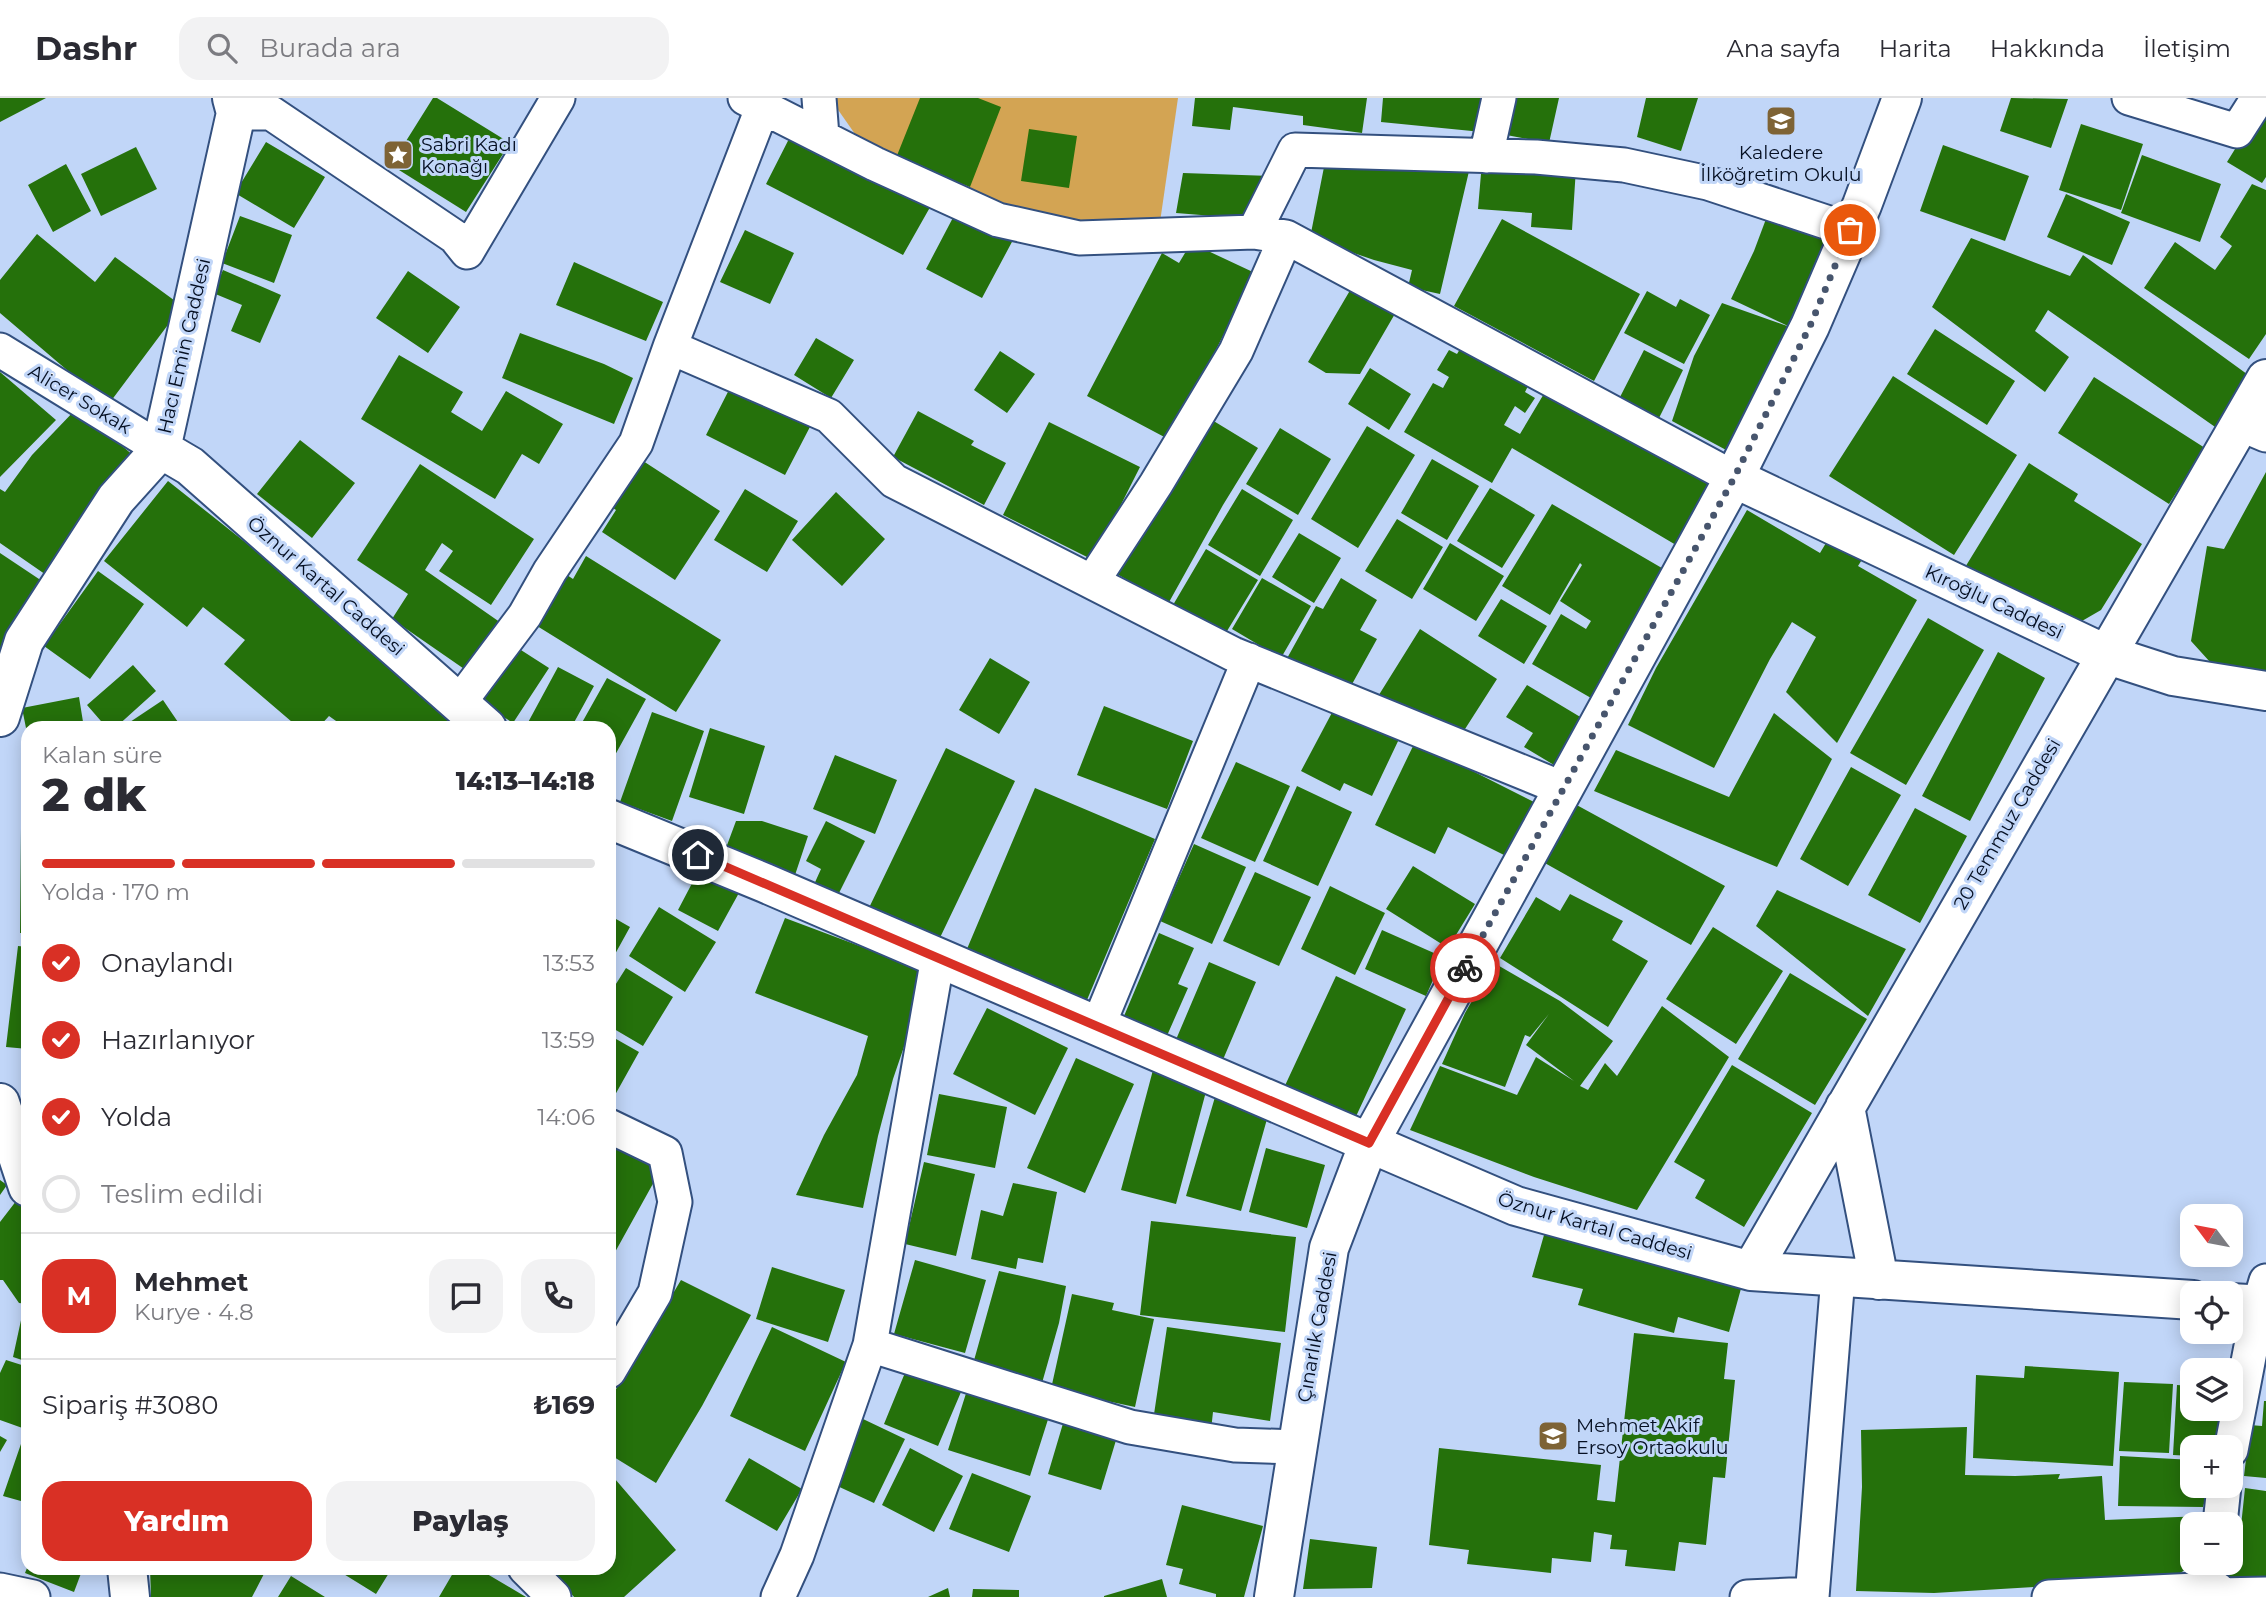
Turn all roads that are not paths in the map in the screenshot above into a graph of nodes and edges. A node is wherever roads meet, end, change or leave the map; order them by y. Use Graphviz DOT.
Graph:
graph roads {
  1 [pos="558,98"];
  2 [pos="819,98"];
  3 [pos="1499,98"];
  4 [pos="1902,98"];
  5 [pos="2129,98"];
  6 [pos="2258,98"];
  7 [pos="754,102"];
  8 [pos="234,106"];
  9 [pos="822,136"];
  10 [pos="1486,156"];
  11 [pos="1850,230"];
  12 [pos="1270,235"];
  13 [pos="670,347"];
  14 [pos="0,350"];
  15 [pos="2266,379"];
  16 [pos="2253,429"];
  17 [pos="161,449"];
  18 [pos="1734,478"];
  19 [pos="1092,582"];
  20 [pos="2105,654"];
  21 [pos="1249,660"];
  22 [pos="2266,691"];
  23 [pos="459,703"];
  24 [pos="0,717"];
  25 [pos="479,721"];
  26 [pos="1564,789"];
  27 [pos="616,822"];
  28 [pos="938,957"];
  29 [pos="1098,1026"];
  30 [pos="0,1103"];
  31 [pos="1845,1107"];
  32 [pos="616,1129"];
  33 [pos="1369,1143"];
  34 [pos="21,1166"];
  35 [pos="1751,1271"];
  36 [pos="1838,1277"];
  37 [pos="1879,1280"];
  38 [pos="2180,1299"];
  39 [pos="2256,1299"];
  40 [pos="870,1345"];
  41 [pos="616,1359"];
  42 [pos="2233,1435"];
  43 [pos="1297,1447"];
  44 [pos="128,1575"];
  45 [pos="532,1575"];
  46 [pos="2217,1586"];
  47 [pos="0,1590"];
  48 [pos="2266,1594"];
  49 [pos="1812,1595"];
  50 [pos="33,1597"];
  51 [pos="130,1597"];
  52 [pos="554,1597"];
  53 [pos="778,1597"];
  54 [pos="1274,1597"];
  55 [pos="1747,1597"];
  56 [pos="2049,1597"];
  1 -- 8 [label="street"];
  2 -- 9 [label="street"];
  3 -- 10 [label="street"];
  4 -- 11 [label="street, Çınarlık Caddesi"];
  5 -- 6 [label="street"];
  7 -- 9 [label="street"];
  7 -- 13 [label="street"];
  8 -- 17 [label="street, Hacı Emin Caddesi"];
  9 -- 12 [label="street"];
  10 -- 11 [label="street"];
  10 -- 12 [label="street"];
  11 -- 18 [label="street, Çınarlık Caddesi"];
  12 -- 18 [label="street"];
  12 -- 19 [label="street"];
  13 -- 19 [label="street"];
  13 -- 23 [label="street"];
  14 -- 17 [label="street, Alicer Sokak"];
  15 -- 16 [label="street, 20 Temmuz Caddesi"];
  16 -- 20 [label="street, 20 Temmuz Caddesi"];
  17 -- 23 [label="street, Öznur Kartal Caddesi"];
  17 -- 24 [label="street, Hacı Emin Caddesi"];
  18 -- 20 [label="street, Kıroğlu Caddesi"];
  18 -- 26 [label="street, Çınarlık Caddesi"];
  19 -- 21 [label="street"];
  20 -- 22 [label="street, Kıroğlu Caddesi"];
  20 -- 31 [label="street, 20 Temmuz Caddesi"];
  21 -- 26 [label="street"];
  21 -- 29 [label="street"];
  23 -- 25 [label="street, Öznur Kartal Caddesi"];
  26 -- 33 [label="street, Çınarlık Caddesi"];
  27 -- 28 [label="street, Öznur Kartal Caddesi"];
  28 -- 29 [label="street, Öznur Kartal Caddesi"];
  28 -- 40 [label="street"];
  29 -- 33 [label="street, Öznur Kartal Caddesi"];
  30 -- 34 [label="street"];
  31 -- 35 [label="street, 20 Temmuz Caddesi"];
  31 -- 37 [label="street"];
  32 -- 41 [label="street"];
  33 -- 35 [label="street, Öznur Kartal Caddesi"];
  33 -- 43 [label="street, Çınarlık Caddesi"];
  35 -- 36 [label="street, Öznur Kartal Caddesi"];
  36 -- 37 [label="street, Öznur Kartal Caddesi"];
  36 -- 49 [label="street"];
  37 -- 38 [label="street, Öznur Kartal Caddesi"];
  39 -- 42 [label="street"];
  40 -- 43 [label="street"];
  40 -- 53 [label="street"];
  43 -- 54 [label="street, Çınarlık Caddesi"];
  44 -- 51 [label="street"];
  45 -- 52 [label="street"];
  46 -- 48 [label="street"];
  46 -- 56 [label="street"];
  47 -- 50 [label="street"];
  49 -- 55 [label="street"];
}
